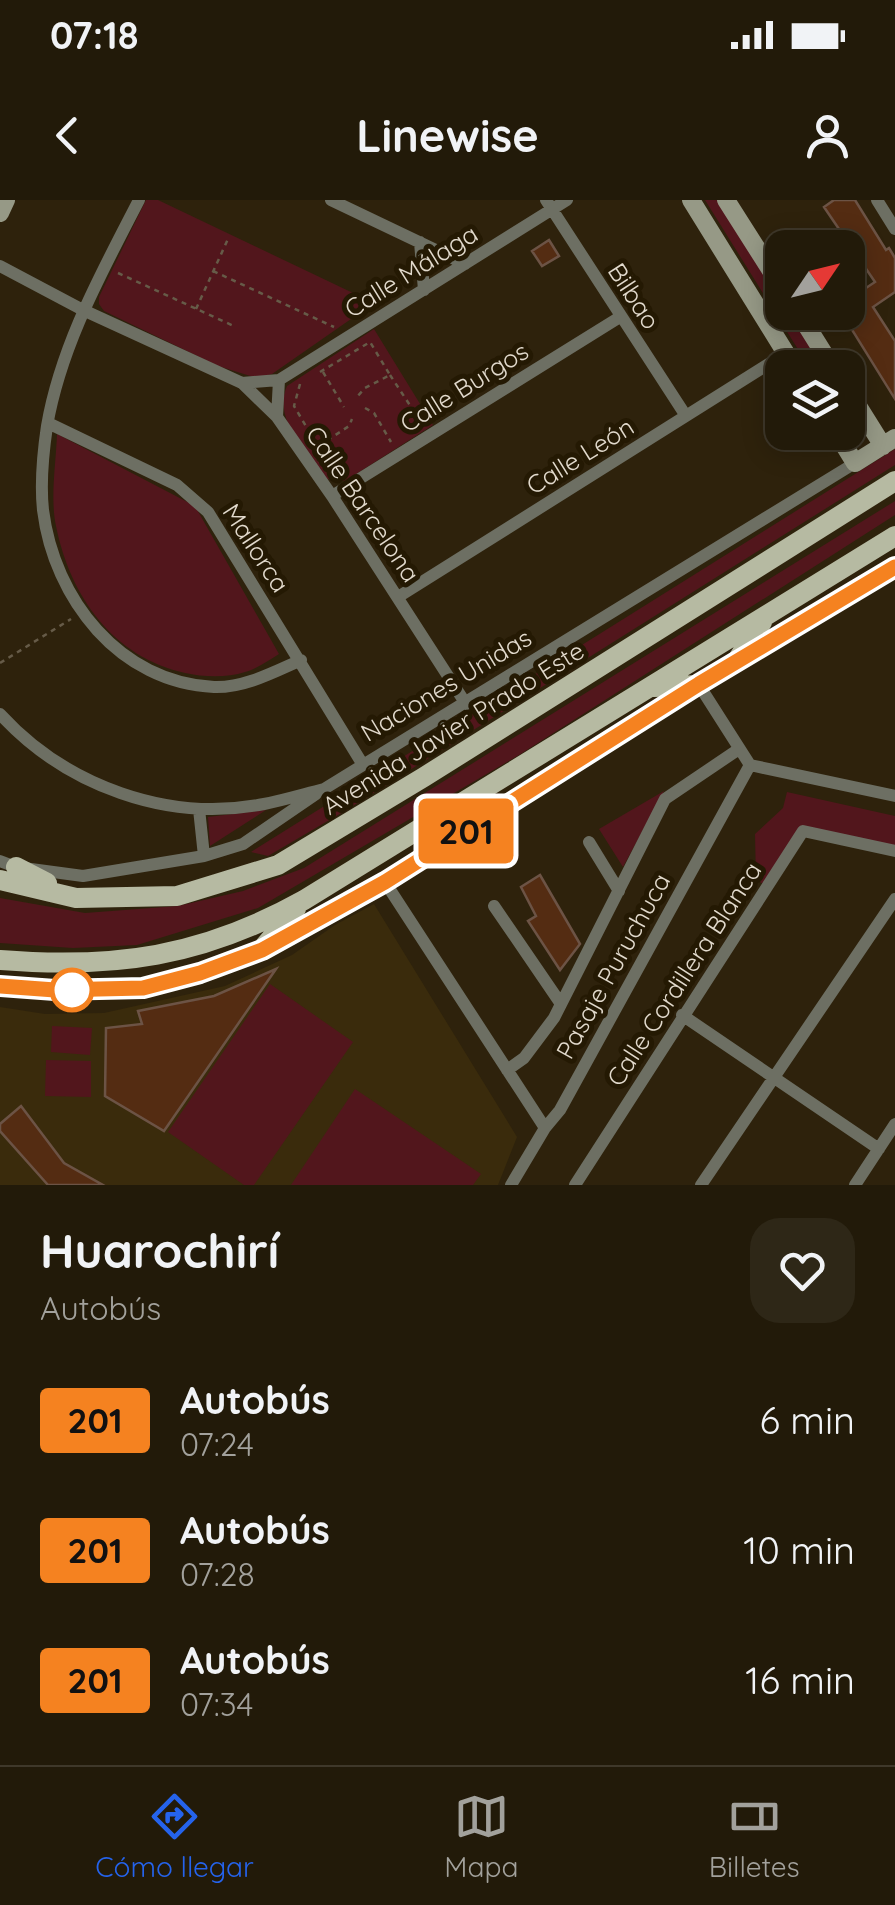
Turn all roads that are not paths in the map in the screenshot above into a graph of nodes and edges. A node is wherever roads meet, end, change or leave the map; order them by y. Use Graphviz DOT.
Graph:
graph roads {
  1 [pos="6,200"];
  2 [pos="139,200"];
  3 [pos="331,200"];
  4 [pos="567,200"];
  5 [pos="691,200"];
  6 [pos="726,200"];
  7 [pos="877,200"];
  8 [pos="549,205"];
  9 [pos="0,213"];
  10 [pos="895,228"];
  11 [pos="420,242"];
  12 [pos="765,261"];
  13 [pos="465,264"];
  14 [pos="0,266"];
  15 [pos="424,290"];
  16 [pos="83,310"];
  17 [pos="620,318"];
  18 [pos="785,350"];
  19 [pos="765,374"];
  20 [pos="279,380"];
  21 [pos="242,383"];
  22 [pos="865,412"];
  23 [pos="686,416"];
  24 [pos="277,417"];
  25 [pos="48,423"];
  26 [pos="889,442"];
  27 [pos="848,450"];
  28 [pos="856,463"];
  29 [pos="895,481"];
  30 [pos="332,496"];
  31 [pos="894,538"];
  32 [pos="895,567"];
  33 [pos="398,597"];
  34 [pos="766,616"];
  35 [pos="301,660"];
  36 [pos="736,662"];
  37 [pos="699,684"];
  38 [pos="648,688"];
  39 [pos="466,704"];
  40 [pos="0,714"];
  41 [pos="739,749"];
  42 [pos="363,765"];
  43 [pos="750,765"];
  44 [pos="324,789"];
  45 [pos="895,796"];
  46 [pos="199,809"];
  47 [pos="589,842"];
  48 [pos="895,851"];
  49 [pos="204,856"];
  50 [pos="5,869"];
  51 [pos="385,882"];
  52 [pos="619,891"];
  53 [pos="895,899"];
  54 [pos="304,900"];
  55 [pos="494,906"];
  56 [pos="262,950"];
  57 [pos="0,960"];
  58 [pos="0,986"];
  59 [pos="561,1004"];
  60 [pos="682,1015"];
  61 [pos="507,1070"];
  62 [pos="774,1076"];
  63 [pos="895,1124"];
  64 [pos="545,1128"];
  65 [pos="878,1149"];
  66 [pos="511,1185"];
  67 [pos="575,1185"];
  68 [pos="702,1185"];
  69 [pos="854,1185"];
  1 -- 9 [label="street"];
  2 -- 16 [label="street"];
  3 -- 11 [label="street"];
  4 -- 8 [label="street, Calle Málaga"];
  5 -- 18 [label="street"];
  6 -- 12 [label="street"];
  7 -- 10 [label="street"];
  8 -- 13 [label="street, Calle Málaga"];
  8 -- 17 [label="street, Bilbao"];
  11 -- 13 [label="street"];
  11 -- 15 [label="street"];
  13 -- 15 [label="street, Calle Málaga"];
  14 -- 16 [label="street"];
  15 -- 20 [label="street, Calle Málaga"];
  16 -- 21 [label="street"];
  16 -- 25 [label="street"];
  17 -- 23 [label="street, Bilbao"];
  17 -- 30 [label="street, Calle Burgos"];
  19 -- 23 [label="street, Calle León"];
  20 -- 21 [label="street"];
  20 -- 24 [label="street, Calle Barcelona"];
  21 -- 24 [label="street"];
  22 -- 26 [label="street"];
  23 -- 33 [label="street, Calle León"];
  24 -- 30 [label="street, Calle Barcelona"];
  25 -- 35 [label="street, Mallorca"];
  25 -- 35 [label="street"];
  26 -- 28 [label="street, Naciones Unidas"];
  27 -- 28 [label="street"];
  28 -- 39 [label="street, Naciones Unidas"];
  29 -- 50 [label="main road, Avenida Javier Prado Este"];
  30 -- 33 [label="street, Calle Barcelona"];
  31 -- 34 [label="main road"];
  32 -- 36 [label="street"];
  33 -- 39 [label="street, Calle Barcelona"];
  34 -- 36 [label="main road"];
  34 -- 38 [label="main road"];
  35 -- 42 [label="street, Mallorca"];
  36 -- 37 [label="street"];
  37 -- 38 [label="main road"];
  37 -- 41 [label="street"];
  37 -- 51 [label="street"];
  38 -- 54 [label="main road"];
  39 -- 42 [label="street, Naciones Unidas"];
  40 -- 46 [label="street, Naciones Unidas"];
  41 -- 43 [label="street"];
  41 -- 52 [label="street"];
  42 -- 44 [label="street, Naciones Unidas"];
  43 -- 45 [label="street"];
  43 -- 64 [label="street, Pasaje Puruchuca"];
  44 -- 46 [label="street, Naciones Unidas"];
  44 -- 49 [label="street"];
  46 -- 49 [label="street"];
  47 -- 52 [label="street"];
  48 -- 60 [label="street, Calle Cordillera Blanca"];
  49 -- 50 [label="street"];
  51 -- 56 [label="street"];
  51 -- 61 [label="street"];
  52 -- 59 [label="street"];
  53 -- 62 [label="street"];
  54 -- 56 [label="main road"];
  54 -- 57 [label="main road"];
  55 -- 59 [label="street"];
  56 -- 58 [label="street"];
  59 -- 61 [label="street"];
  60 -- 62 [label="street"];
  60 -- 67 [label="street, Calle Cordillera Blanca"];
  61 -- 64 [label="street"];
  62 -- 65 [label="street"];
  62 -- 68 [label="street"];
  63 -- 65 [label="street"];
  64 -- 66 [label="street, Pasaje Puruchuca"];
  65 -- 69 [label="street"];
}
